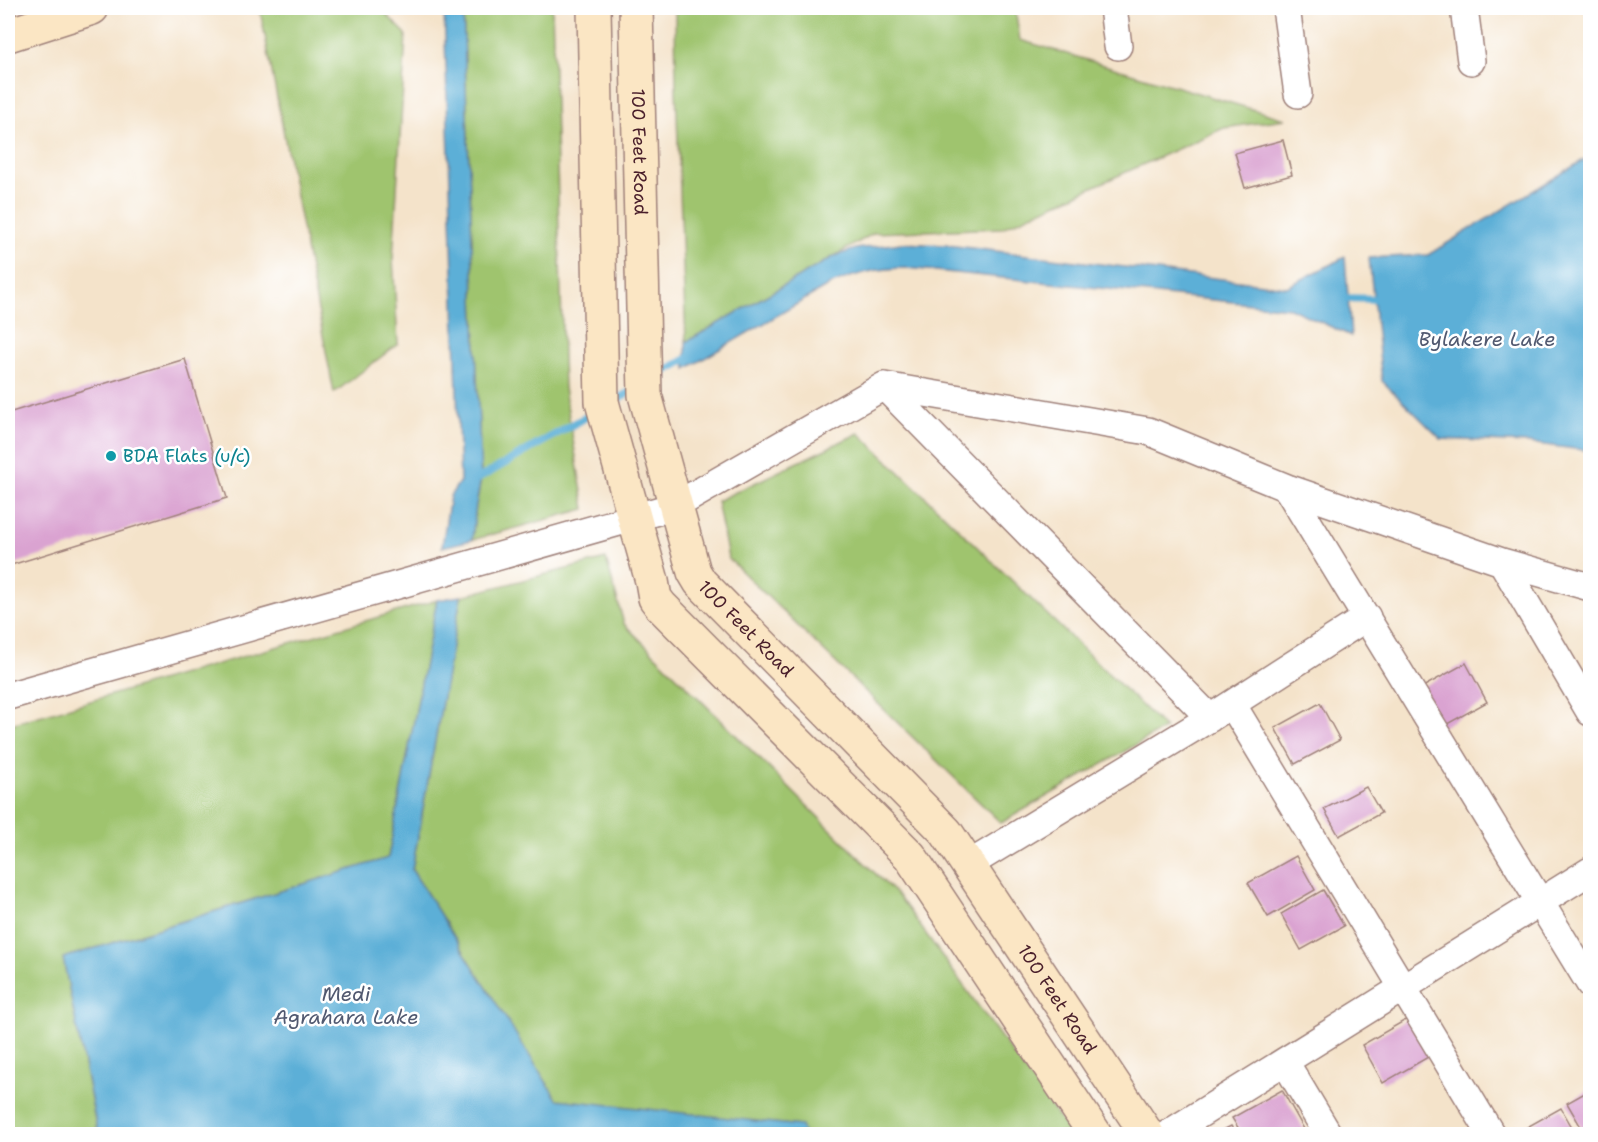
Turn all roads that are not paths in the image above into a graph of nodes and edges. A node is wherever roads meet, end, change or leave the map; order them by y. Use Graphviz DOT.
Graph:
graph roads {
  1 [pos="92,8"];
  2 [pos="594,8"];
  3 [pos="636,8"];
  4 [pos="1113,8"];
  5 [pos="1286,8"];
  6 [pos="1464,8"];
  7 [pos="8,35"];
  8 [pos="1118,46"];
  9 [pos="1471,61"];
  10 [pos="1298,94"];
  11 [pos="884,386"];
  12 [pos="1287,488"];
  13 [pos="675,506"];
  14 [pos="634,518"];
  15 [pos="1502,562"];
  16 [pos="1590,586"];
  17 [pos="1367,617"];
  18 [pos="8,696"];
  19 [pos="1221,711"];
  20 [pos="1590,712"];
  21 [pos="968,865"];
  22 [pos="1590,871"];
  23 [pos="1540,902"];
  24 [pos="1590,984"];
  25 [pos="1403,987"];
  26 [pos="1285,1062"];
  27 [pos="1095,1134"];
  28 [pos="1147,1134"];
  29 [pos="1167,1134"];
  30 [pos="1328,1134"];
  31 [pos="1491,1134"];
  1 -- 7 [label="main road"];
  2 -- 14 [label="main road"];
  3 -- 13 [label="main road, 100 Feet Road"];
  4 -- 8 [label="street"];
  5 -- 10 [label="street"];
  6 -- 9 [label="street"];
  11 -- 12 [label="street"];
  11 -- 13 [label="street"];
  11 -- 19 [label="street"];
  12 -- 15 [label="street"];
  12 -- 17 [label="street"];
  13 -- 14 [label="street"];
  13 -- 21 [label="main road, 100 Feet Road"];
  14 -- 18 [label="street"];
  14 -- 27 [label="main road"];
  15 -- 16 [label="street"];
  15 -- 20 [label="street"];
  17 -- 19 [label="street"];
  17 -- 23 [label="street"];
  19 -- 21 [label="street"];
  19 -- 25 [label="street"];
  21 -- 28 [label="main road, 100 Feet Road"];
  22 -- 23 [label="street"];
  23 -- 24 [label="street"];
  23 -- 25 [label="street"];
  25 -- 26 [label="street"];
  25 -- 31 [label="street"];
  26 -- 29 [label="street"];
  26 -- 30 [label="street"];
}
